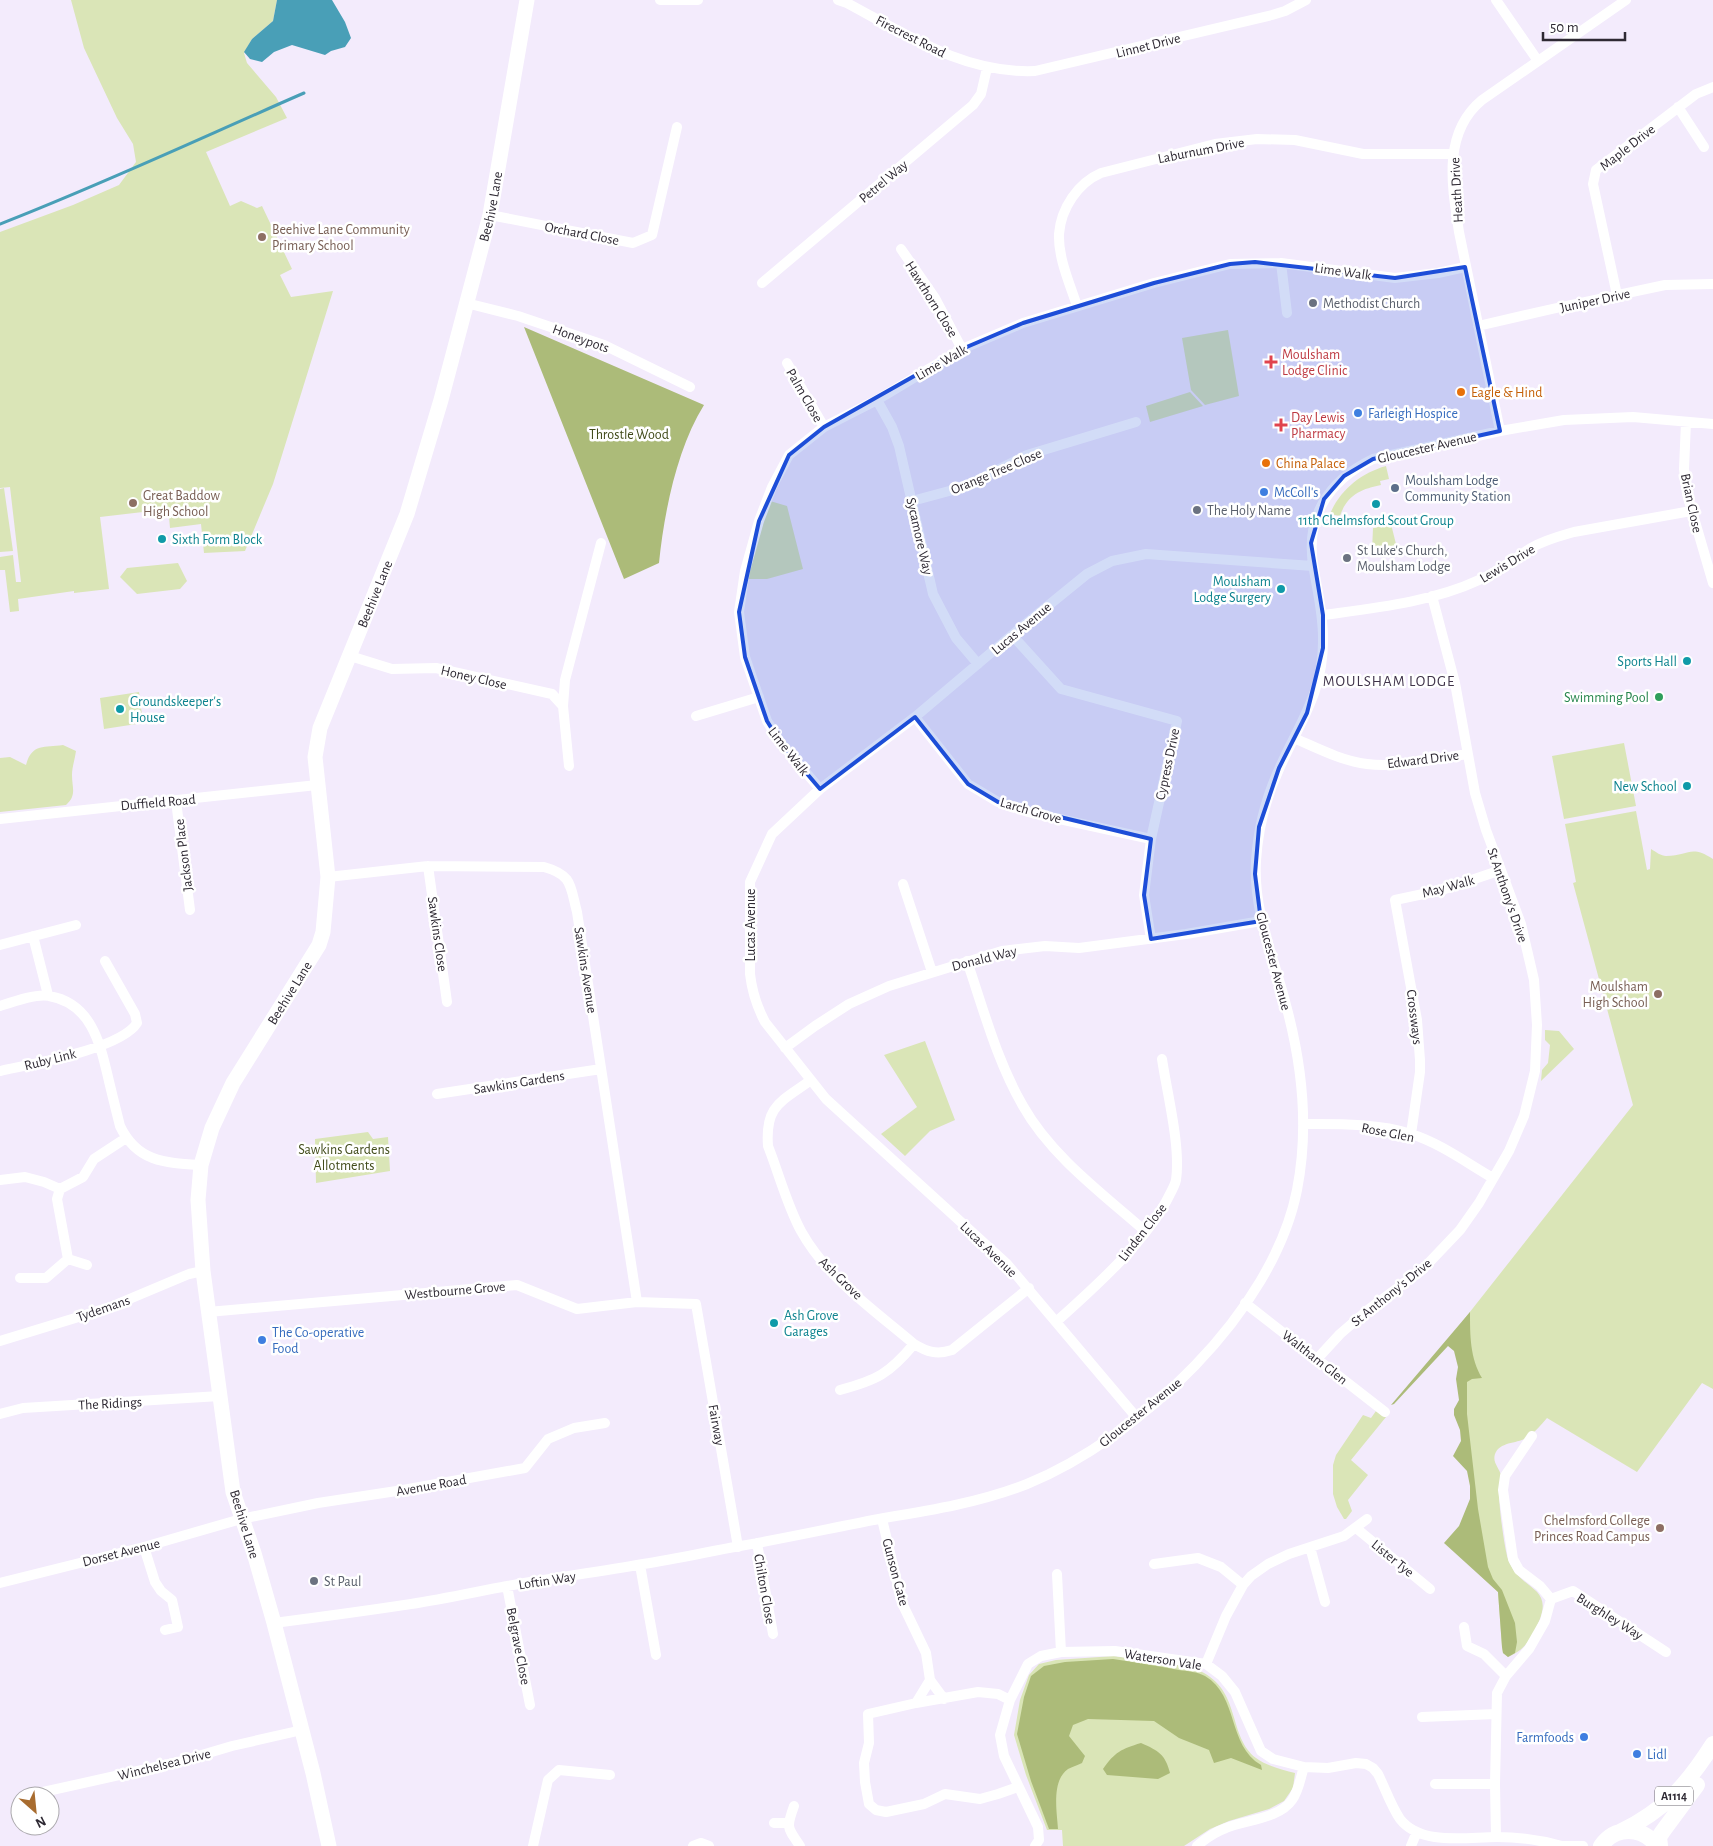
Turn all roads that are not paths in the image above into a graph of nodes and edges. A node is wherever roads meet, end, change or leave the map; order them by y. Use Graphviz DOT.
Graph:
graph roads {
  1 [pos="527,0"];
  2 [pos="660,0"];
  3 [pos="698,0"];
  4 [pos="1306,0"];
  5 [pos="1496,0"];
  6 [pos="1626,0"];
  7 [pos="844,1"];
  8 [pos="1538,61"];
  9 [pos="987,68"];
  10 [pos="1713,87"];
  11 [pos="1678,108"];
  12 [pos="678,127"];
  13 [pos="1704,147"];
  14 [pos="1453,154"];
  15 [pos="490,215"];
  16 [pos="900,249"];
  17 [pos="1281,263"];
  18 [pos="1465,267"];
  19 [pos="762,283"];
  20 [pos="1713,284"];
  21 [pos="1617,295"];
  22 [pos="466,303"];
  23 [pos="1077,306"];
  24 [pos="1287,313"];
  25 [pos="1478,326"];
  26 [pos="962,349"];
  27 [pos="787,363"];
  28 [pos="690,387"];
  29 [pos="877,400"];
  30 [pos="1136,422"];
  31 [pos="1686,422"];
  32 [pos="1713,424"];
  33 [pos="824,427"];
  34 [pos="1500,431"];
  35 [pos="912,500"];
  36 [pos="1691,511"];
  37 [pos="601,543"];
  38 [pos="1313,566"];
  39 [pos="1713,582"];
  40 [pos="1432,596"];
  41 [pos="1323,615"];
  42 [pos="1012,635"];
  43 [pos="350,656"];
  44 [pos="978,664"];
  45 [pos="759,697"];
  46 [pos="563,706"];
  47 [pos="696,716"];
  48 [pos="915,717"];
  49 [pos="1294,738"];
  50 [pos="1467,754"];
  51 [pos="569,766"];
  52 [pos="317,785"];
  53 [pos="820,789"];
  54 [pos="176,801"];
  55 [pos="0,819"];
  56 [pos="1151,838"];
  57 [pos="428,866"];
  58 [pos="1501,870"];
  59 [pos="328,877"];
  60 [pos="903,884"];
  61 [pos="1395,900"];
  62 [pos="190,910"];
  63 [pos="1261,921"];
  64 [pos="76,926"];
  65 [pos="33,936"];
  66 [pos="1151,939"];
  67 [pos="0,944"];
  68 [pos="105,961"];
  69 [pos="967,961"];
  70 [pos="932,972"];
  71 [pos="48,995"];
  72 [pos="447,1002"];
  73 [pos="0,1006"];
  74 [pos="100,1046"];
  75 [pos="785,1048"];
  76 [pos="1162,1059"];
  77 [pos="602,1069"];
  78 [pos="0,1071"];
  79 [pos="811,1080"];
  80 [pos="437,1094"];
  81 [pos="1303,1124"];
  82 [pos="1411,1134"];
  83 [pos="126,1138"];
  84 [pos="201,1165"];
  85 [pos="1493,1178"];
  86 [pos="0,1180"];
  87 [pos="60,1189"];
  88 [pos="1145,1231"];
  89 [pos="68,1259"];
  90 [pos="87,1265"];
  91 [pos="203,1271"];
  92 [pos="20,1278"];
  93 [pos="1029,1288"];
  94 [pos="638,1302"];
  95 [pos="1246,1303"];
  96 [pos="696,1304"];
  97 [pos="208,1312"];
  98 [pos="1056,1322"];
  99 [pos="0,1341"];
  100 [pos="914,1344"];
  101 [pos="1317,1359"];
  102 [pos="840,1390"];
  103 [pos="220,1396"];
  104 [pos="1385,1412"];
  105 [pos="0,1414"];
  106 [pos="1138,1418"];
  107 [pos="606,1423"];
  108 [pos="1532,1436"];
  109 [pos="241,1519"];
  110 [pos="882,1519"];
  111 [pos="1366,1519"];
  112 [pos="1356,1528"];
  113 [pos="819,1532"];
  114 [pos="757,1544"];
  115 [pos="738,1546"];
  116 [pos="1310,1546"];
  117 [pos="144,1547"];
  118 [pos="1154,1564"];
  119 [pos="640,1565"];
  120 [pos="1057,1574"];
  121 [pos="0,1583"];
  122 [pos="1243,1585"];
  123 [pos="507,1586"];
  124 [pos="1430,1589"];
  125 [pos="1551,1599"];
  126 [pos="1325,1602"];
  127 [pos="274,1623"];
  128 [pos="1464,1627"];
  129 [pos="165,1630"];
  130 [pos="773,1634"];
  131 [pos="1061,1652"];
  132 [pos="1666,1652"];
  133 [pos="656,1655"];
  134 [pos="1206,1664"];
  135 [pos="1506,1676"];
  136 [pos="930,1680"];
  137 [pos="944,1699"];
  138 [pos="1010,1700"];
  139 [pos="916,1703"];
  140 [pos="530,1706"];
  141 [pos="1496,1714"];
  142 [pos="1422,1717"];
  143 [pos="302,1730"];
  144 [pos="1713,1744"];
  145 [pos="1713,1763"];
  146 [pos="1304,1768"];
  147 [pos="610,1775"];
  148 [pos="1435,1784"];
  149 [pos="1495,1784"];
  150 [pos="1018,1787"];
  151 [pos="60,1788"];
  152 [pos="794,1806"];
  153 [pos="774,1823"];
  154 [pos="788,1823"];
  155 [pos="1620,1832"];
  156 [pos="1416,1834"];
  157 [pos="1496,1837"];
  158 [pos="1598,1844"];
  159 [pos="330,1846"];
  160 [pos="533,1846"];
  161 [pos="693,1846"];
  162 [pos="709,1846"];
  163 [pos="800,1846"];
  164 [pos="1035,1846"];
  165 [pos="1197,1846"];
  166 [pos="1411,1846"];
  167 [pos="1563,1846"];
  168 [pos="1583,1846"];
  169 [pos="1658,1846"];
  1 -- 15 [label="main road, Beehive Lane"];
  2 -- 3 [label="street"];
  4 -- 9 [label="street, Linnet Drive"];
  5 -- 8 [label="street"];
  6 -- 8 [label="street, Heath Drive"];
  7 -- 9 [label="street, Firecrest Road"];
  8 -- 14 [label="street, Heath Drive"];
  9 -- 19 [label="street, Petrel Way"];
  10 -- 11 [label="street, Maple Drive"];
  11 -- 13 [label="street"];
  11 -- 21 [label="street, Maple Drive"];
  12 -- 15 [label="street, Orchard Close"];
  14 -- 18 [label="street, Heath Drive"];
  14 -- 23 [label="street, Laburnum Drive"];
  15 -- 22 [label="main road, Beehive Lane"];
  16 -- 26 [label="street, Hawthorn Close"];
  17 -- 18 [label="street, Lime Walk"];
  17 -- 23 [label="street, Lime Walk"];
  17 -- 24 [label="street"];
  18 -- 25 [label="street, Heath Drive"];
  20 -- 21 [label="street, Juniper Drive"];
  21 -- 25 [label="street, Juniper Drive"];
  22 -- 28 [label="street, Honeypots"];
  22 -- 43 [label="main road, Beehive Lane"];
  23 -- 26 [label="street, Lime Walk"];
  25 -- 34 [label="street, Heath Drive"];
  26 -- 29 [label="street, Lime Walk"];
  27 -- 33 [label="street, Palm Close"];
  29 -- 33 [label="street, Lime Walk"];
  29 -- 35 [label="street, Sycamore Way"];
  30 -- 35 [label="street, Orange Tree Close"];
  31 -- 32 [label="street, Gloucester Avenue"];
  31 -- 34 [label="street, Gloucester Avenue"];
  31 -- 36 [label="street, Brian Close"];
  33 -- 45 [label="street, Lime Walk"];
  34 -- 38 [label="street, Gloucester Avenue"];
  35 -- 44 [label="street, Sycamore Way"];
  36 -- 39 [label="street, Brian Close"];
  36 -- 40 [label="street, Lewis Drive"];
  37 -- 46 [label="street"];
  38 -- 41 [label="street, Gloucester Avenue"];
  38 -- 42 [label="street, Lucas Avenue"];
  40 -- 41 [label="street, Lewis Drive"];
  40 -- 50 [label="street, St Anthony's Drive"];
  41 -- 49 [label="street, Gloucester Avenue"];
  42 -- 44 [label="street, Lucas Avenue"];
  42 -- 56 [label="street, Cypress Drive"];
  43 -- 46 [label="street, Honey Close"];
  43 -- 52 [label="main road, Beehive Lane"];
  44 -- 48 [label="street, Lucas Avenue"];
  45 -- 47 [label="street"];
  45 -- 53 [label="street, Lime Walk"];
  46 -- 51 [label="street"];
  48 -- 53 [label="street, Lucas Avenue"];
  48 -- 56 [label="street, Larch Grove"];
  49 -- 50 [label="street, Edward Drive"];
  49 -- 63 [label="street, Gloucester Avenue"];
  50 -- 58 [label="street, St Anthony's Drive"];
  52 -- 54 [label="street, Duffield Road"];
  52 -- 59 [label="main road, Beehive Lane"];
  53 -- 75 [label="street, Lucas Avenue"];
  54 -- 55 [label="street, Duffield Road"];
  54 -- 62 [label="street, Jackson Place"];
  56 -- 66 [label="street, Cypress Drive"];
  57 -- 59 [label="street, Sawkins Avenue"];
  57 -- 72 [label="street, Sawkins Close"];
  57 -- 77 [label="street, Sawkins Avenue"];
  58 -- 61 [label="street, May Walk"];
  58 -- 85 [label="street, St Anthony's Drive"];
  59 -- 84 [label="main road, Beehive Lane"];
  60 -- 70 [label="street"];
  61 -- 82 [label="street, Crossways"];
  63 -- 66 [label="street, Donald Way"];
  63 -- 81 [label="street, Gloucester Avenue"];
  64 -- 65 [label="street"];
  65 -- 67 [label="street"];
  65 -- 71 [label="street"];
  66 -- 69 [label="street, Donald Way"];
  68 -- 74 [label="street, Ruby Link"];
  69 -- 70 [label="street, Donald Way"];
  69 -- 88 [label="street"];
  70 -- 75 [label="street, Donald Way"];
  71 -- 73 [label="street"];
  71 -- 74 [label="street"];
  74 -- 78 [label="street, Ruby Link"];
  74 -- 83 [label="street"];
  75 -- 79 [label="street, Lucas Avenue"];
  76 -- 88 [label="street, Linden Close"];
  77 -- 80 [label="street, Sawkins Gardens"];
  77 -- 94 [label="street, Sawkins Avenue"];
  79 -- 93 [label="street, Lucas Avenue"];
  79 -- 100 [label="street, Ash Grove"];
  81 -- 82 [label="street, Rose Glen"];
  81 -- 95 [label="street, Gloucester Avenue"];
  82 -- 85 [label="street, Rose Glen"];
  83 -- 84 [label="street"];
  83 -- 87 [label="street"];
  84 -- 91 [label="main road, Beehive Lane"];
  85 -- 101 [label="street, St Anthony's Drive"];
  86 -- 87 [label="street"];
  87 -- 89 [label="street"];
  88 -- 98 [label="street, Linden Close"];
  89 -- 90 [label="street"];
  89 -- 92 [label="street"];
  91 -- 97 [label="main road, Beehive Lane"];
  91 -- 99 [label="street, Tydemans"];
  93 -- 98 [label="street, Lucas Avenue"];
  93 -- 100 [label="street, Ash Grove"];
  94 -- 96 [label="street, Westbourne Grove"];
  94 -- 97 [label="street, Westbourne Grove"];
  95 -- 101 [label="street, Waltham Glen"];
  95 -- 106 [label="street, Gloucester Avenue"];
  96 -- 115 [label="street, Fairway"];
  97 -- 103 [label="main road, Beehive Lane"];
  98 -- 106 [label="street, Lucas Avenue"];
  100 -- 102 [label="street"];
  101 -- 104 [label="street, Waltham Glen"];
  103 -- 105 [label="street, The Ridings"];
  103 -- 109 [label="main road, Beehive Lane"];
  106 -- 110 [label="street, Gloucester Avenue"];
  107 -- 109 [label="street, Avenue Road"];
  108 -- 125 [label="street"];
  109 -- 117 [label="street, Dorset Avenue"];
  109 -- 127 [label="main road, Beehive Lane"];
  110 -- 113 [label="street, Gloucester Avenue"];
  110 -- 136 [label="street, Gunson Gate"];
  111 -- 112 [label="street"];
  112 -- 116 [label="street"];
  112 -- 124 [label="street, Lister Tye"];
  113 -- 114 [label="street, Loftin Way"];
  114 -- 115 [label="street, Loftin Way"];
  114 -- 130 [label="street, Chilton Close"];
  115 -- 119 [label="street, Loftin Way"];
  116 -- 122 [label="street"];
  116 -- 126 [label="street"];
  117 -- 121 [label="street, Dorset Avenue"];
  117 -- 129 [label="street"];
  118 -- 122 [label="street"];
  119 -- 123 [label="street, Loftin Way"];
  119 -- 133 [label="street"];
  120 -- 131 [label="street"];
  122 -- 134 [label="street"];
  123 -- 127 [label="street, Loftin Way"];
  123 -- 140 [label="street, Belgrave Close"];
  125 -- 132 [label="street, Burghley Way"];
  125 -- 135 [label="street"];
  127 -- 143 [label="main road, Beehive Lane"];
  128 -- 135 [label="street"];
  131 -- 134 [label="street, Waterson Vale"];
  131 -- 138 [label="street, Waterson Vale"];
  134 -- 146 [label="street, Waterson Vale"];
  135 -- 141 [label="street"];
  136 -- 137 [label="street, Gunson Gate"];
  136 -- 139 [label="street"];
  137 -- 138 [label="street"];
  137 -- 139 [label="street"];
  138 -- 150 [label="street, Waterson Vale"];
  139 -- 150 [label="street"];
  141 -- 142 [label="street"];
  141 -- 149 [label="street"];
  143 -- 151 [label="street, Winchelsea Drive"];
  143 -- 159 [label="main road, Beehive Lane"];
  144 -- 155 [label="main road, A1114"];
  145 -- 169 [label="main road, A1114"];
  146 -- 156 [label="street, Waterson Vale"];
  146 -- 165 [label="street"];
  147 -- 160 [label="street"];
  148 -- 149 [label="street"];
  149 -- 157 [label="street"];
  150 -- 164 [label="street, Waterson Vale"];
  152 -- 154 [label="street"];
  153 -- 154 [label="street"];
  154 -- 163 [label="street"];
  155 -- 158 [label="main road, A1114"];
  155 -- 169 [label="main road, A1114"];
  156 -- 157 [label="street"];
  156 -- 166 [label="street"];
  157 -- 167 [label="street"];
  161 -- 162 [label="street"];
  167 -- 168 [label="street"];
}
